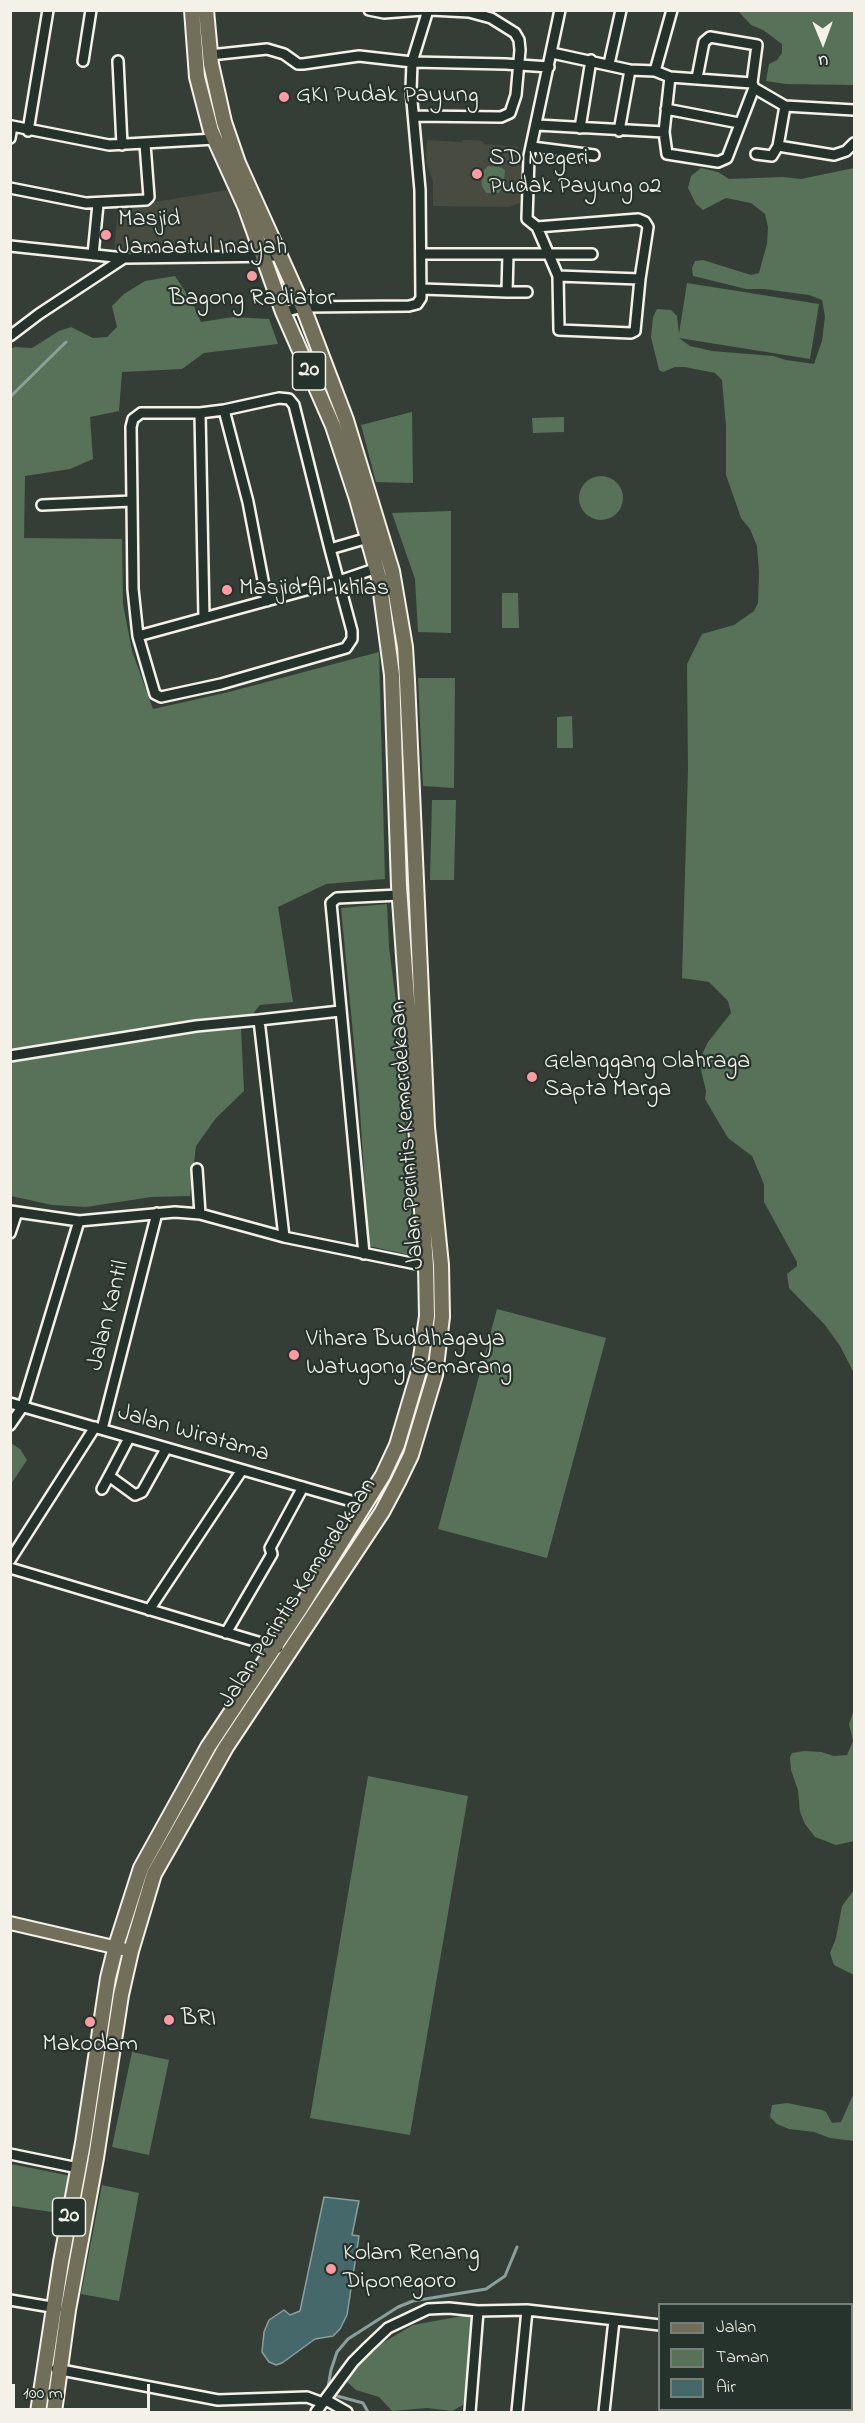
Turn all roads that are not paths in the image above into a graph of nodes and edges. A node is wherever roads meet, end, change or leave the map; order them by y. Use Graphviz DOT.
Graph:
graph roads {
  1 [pos="48,10"];
  2 [pos="91,10"];
  3 [pos="192,10"];
  4 [pos="206,10"];
  5 [pos="369,10"];
  6 [pos="423,10"];
  7 [pos="430,10"];
  8 [pos="560,10"];
  9 [pos="621,10"];
  10 [pos="672,10"];
  11 [pos="415,11"];
  12 [pos="552,53"];
  13 [pos="210,55"];
  14 [pos="413,58"];
  15 [pos="591,60"];
  16 [pos="84,61"];
  17 [pos="118,61"];
  18 [pos="609,64"];
  19 [pos="518,65"];
  20 [pos="549,67"];
  21 [pos="630,70"];
  22 [pos="655,71"];
  23 [pos="670,77"];
  24 [pos="697,78"];
  25 [pos="753,86"];
  26 [pos="785,106"];
  27 [pos="666,109"];
  28 [pos="855,110"];
  29 [pos="414,116"];
  30 [pos="739,123"];
  31 [pos="537,125"];
  32 [pos="11,126"];
  33 [pos="580,128"];
  34 [pos="28,131"];
  35 [pos="619,131"];
  36 [pos="664,132"];
  37 [pos="10,138"];
  38 [pos="214,139"];
  39 [pos="855,142"];
  40 [pos="145,144"];
  41 [pos="122,145"];
  42 [pos="778,146"];
  43 [pos="532,147"];
  44 [pos="756,154"];
  45 [pos="594,155"];
  46 [pos="10,188"];
  47 [pos="98,204"];
  48 [pos="537,227"];
  49 [pos="10,246"];
  50 [pos="422,254"];
  51 [pos="508,254"];
  52 [pos="592,254"];
  53 [pos="93,255"];
  54 [pos="264,256"];
  55 [pos="282,256"];
  56 [pos="550,256"];
  57 [pos="124,258"];
  58 [pos="558,276"];
  59 [pos="640,279"];
  60 [pos="422,289"];
  61 [pos="507,292"];
  62 [pos="527,292"];
  63 [pos="303,307"];
  64 [pos="283,312"];
  65 [pos="10,323"];
  66 [pos="14,334"];
  67 [pos="224,410"];
  68 [pos="200,413"];
  69 [pos="132,501"];
  70 [pos="42,505"];
  71 [pos="382,533"];
  72 [pos="368,538"];
  73 [pos="330,549"];
  74 [pos="377,568"];
  75 [pos="339,581"];
  76 [pos="267,601"];
  77 [pos="204,618"];
  78 [pos="138,636"];
  79 [pos="399,895"];
  80 [pos="340,1011"];
  81 [pos="259,1020"];
  82 [pos="10,1056"];
  83 [pos="421,1107"];
  84 [pos="197,1169"];
  85 [pos="14,1212"];
  86 [pos="157,1213"];
  87 [pos="200,1214"];
  88 [pos="79,1221"];
  89 [pos="10,1233"];
  90 [pos="284,1237"];
  91 [pos="364,1254"];
  92 [pos="426,1266"];
  93 [pos="10,1403"];
  94 [pos="22,1406"];
  95 [pos="10,1425"];
  96 [pos="98,1428"];
  97 [pos="129,1438"];
  98 [pos="166,1449"];
  99 [pos="242,1470"];
  100 [pos="109,1476"];
  101 [pos="303,1487"];
  102 [pos="102,1489"];
  103 [pos="365,1505"];
  104 [pos="10,1560"];
  105 [pos="10,1568"];
  106 [pos="149,1610"];
  107 [pos="226,1633"];
  108 [pos="281,1649"];
  109 [pos="10,1923"];
  110 [pos="116,1946"];
  111 [pos="131,1951"];
  112 [pos="10,2154"];
  113 [pos="78,2168"];
  114 [pos="10,2300"];
  115 [pos="61,2309"];
  116 [pos="526,2310"];
  117 [pos="478,2311"];
  118 [pos="614,2320"];
  119 [pos="658,2325"];
  120 [pos="45,2367"];
  121 [pos="60,2370"];
  122 [pos="328,2396"];
  123 [pos="38,2412"];
  124 [pos="54,2412"];
  125 [pos="316,2412"];
  126 [pos="346,2412"];
  127 [pos="470,2412"];
  128 [pos="517,2412"];
  129 [pos="604,2412"];
  1 -- 34 [label="street"];
  2 -- 16 [label="street"];
  3 -- 38 [label="highway, Jalan Perintis Kemerdekaan / 20"];
  4 -- 13 [label="highway, Jalan Perintis Kemerdekaan / 20"];
  5 -- 11 [label="street"];
  6 -- 11 [label="street"];
  7 -- 14 [label="street"];
  7 -- 19 [label="street"];
  8 -- 12 [label="street"];
  9 -- 18 [label="street"];
  10 -- 22 [label="street"];
  11 -- 14 [label="street"];
  12 -- 15 [label="street"];
  12 -- 20 [label="street"];
  13 -- 14 [label="street"];
  13 -- 55 [label="highway, Jalan Perintis Kemerdekaan / 20"];
  14 -- 19 [label="street"];
  14 -- 29 [label="street"];
  15 -- 18 [label="street"];
  15 -- 33 [label="street"];
  17 -- 41 [label="street"];
  18 -- 21 [label="street"];
  19 -- 20 [label="street"];
  19 -- 29 [label="street"];
  20 -- 31 [label="street"];
  21 -- 22 [label="street"];
  21 -- 35 [label="street"];
  22 -- 23 [label="street"];
  23 -- 24 [label="street"];
  23 -- 27 [label="street"];
  24 -- 25 [label="street"];
  24 -- 25 [label="street"];
  25 -- 26 [label="street"];
  25 -- 30 [label="street"];
  26 -- 28 [label="street"];
  26 -- 42 [label="street"];
  27 -- 30 [label="street"];
  27 -- 36 [label="street"];
  29 -- 50 [label="street"];
  30 -- 36 [label="street"];
  31 -- 33 [label="street"];
  31 -- 43 [label="street"];
  32 -- 34 [label="street"];
  32 -- 37 [label="street"];
  33 -- 35 [label="street"];
  34 -- 41 [label="street"];
  35 -- 36 [label="street"];
  38 -- 40 [label="street"];
  38 -- 54 [label="highway, Jalan Perintis Kemerdekaan / 20"];
  39 -- 42 [label="street"];
  40 -- 41 [label="street"];
  40 -- 47 [label="street"];
  42 -- 44 [label="street"];
  43 -- 45 [label="street"];
  43 -- 48 [label="street"];
  46 -- 47 [label="street"];
  47 -- 53 [label="street"];
  48 -- 56 [label="street"];
  48 -- 59 [label="street"];
  49 -- 53 [label="street"];
  50 -- 51 [label="street"];
  50 -- 60 [label="street"];
  51 -- 56 [label="street"];
  51 -- 61 [label="street"];
  52 -- 56 [label="street"];
  53 -- 57 [label="street"];
  54 -- 55 [label="street"];
  54 -- 57 [label="street"];
  54 -- 64 [label="highway, Jalan Perintis Kemerdekaan / 20"];
  55 -- 63 [label="highway, Jalan Perintis Kemerdekaan / 20"];
  56 -- 58 [label="street"];
  57 -- 66 [label="street"];
  58 -- 59 [label="street"];
  58 -- 59 [label="street"];
  60 -- 61 [label="street"];
  60 -- 63 [label="street"];
  61 -- 62 [label="street"];
  63 -- 64 [label="street"];
  63 -- 71 [label="highway, Jalan Perintis Kemerdekaan / 20"];
  64 -- 72 [label="highway, Jalan Perintis Kemerdekaan / 20"];
  65 -- 66 [label="street"];
  67 -- 68 [label="street"];
  67 -- 73 [label="street"];
  67 -- 76 [label="street"];
  68 -- 69 [label="street"];
  68 -- 77 [label="street"];
  69 -- 70 [label="street"];
  69 -- 78 [label="street"];
  71 -- 72 [label="highway"];
  71 -- 83 [label="highway, Jalan Perintis Kemerdekaan / 20"];
  72 -- 73 [label="street"];
  72 -- 74 [label="highway, Jalan Perintis Kemerdekaan / 20"];
  73 -- 75 [label="street"];
  74 -- 75 [label="street"];
  74 -- 79 [label="highway, Jalan Perintis Kemerdekaan / 20"];
  75 -- 76 [label="street"];
  75 -- 78 [label="street"];
  76 -- 77 [label="street"];
  77 -- 78 [label="street"];
  79 -- 80 [label="street"];
  79 -- 83 [label="highway, Jalan Perintis Kemerdekaan / 20"];
  80 -- 81 [label="street"];
  80 -- 91 [label="street"];
  81 -- 82 [label="street"];
  81 -- 90 [label="street"];
  83 -- 92 [label="highway, Jalan Perintis Kemerdekaan / 20"];
  83 -- 108 [label="highway, Jalan Perintis Kemerdekaan / 20"];
  84 -- 87 [label="street"];
  85 -- 88 [label="street"];
  85 -- 89 [label="street"];
  86 -- 87 [label="street"];
  86 -- 88 [label="street"];
  86 -- 96 [label="street, Jalan Kantil"];
  87 -- 90 [label="street"];
  88 -- 94 [label="street"];
  90 -- 91 [label="street"];
  91 -- 92 [label="street"];
  92 -- 103 [label="highway, Jalan Perintis Kemerdekaan / 20"];
  93 -- 94 [label="street, Jalan Wiratama"];
  94 -- 95 [label="street"];
  94 -- 96 [label="street, Jalan Wiratama"];
  96 -- 97 [label="street, Jalan Wiratama"];
  96 -- 104 [label="street, Jalan Kantil"];
  97 -- 98 [label="street, Jalan Wiratama"];
  97 -- 100 [label="street"];
  98 -- 99 [label="street, Jalan Wiratama"];
  98 -- 100 [label="street"];
  99 -- 101 [label="street, Jalan Wiratama"];
  99 -- 106 [label="street"];
  100 -- 102 [label="street"];
  101 -- 103 [label="street, Jalan Wiratama"];
  101 -- 107 [label="street"];
  103 -- 108 [label="highway, Jalan Perintis Kemerdekaan / 20"];
  105 -- 106 [label="street"];
  106 -- 107 [label="street"];
  107 -- 108 [label="street"];
  108 -- 110 [label="highway, Jalan Perintis Kemerdekaan / 20"];
  108 -- 111 [label="highway, Jalan Perintis Kemerdekaan / 20"];
  109 -- 110 [label="main road"];
  110 -- 111 [label="main road"];
  110 -- 113 [label="highway, Jalan Perintis Kemerdekaan / 20"];
  111 -- 115 [label="highway, Jalan Perintis Kemerdekaan / 20"];
  112 -- 113 [label="street"];
  113 -- 115 [label="highway, Jalan Perintis Kemerdekaan / 20"];
  114 -- 115 [label="street"];
  115 -- 120 [label="highway, Jalan Perintis Kemerdekaan / 20"];
  115 -- 121 [label="highway, Jalan Perintis Kemerdekaan / 20"];
  116 -- 117 [label="street"];
  116 -- 118 [label="street"];
  116 -- 128 [label="street"];
  117 -- 122 [label="street"];
  117 -- 127 [label="street"];
  118 -- 119 [label="street"];
  118 -- 129 [label="street"];
  120 -- 121 [label="street"];
  120 -- 123 [label="highway, Jalan Perintis Kemerdekaan / 20"];
  121 -- 122 [label="street"];
  121 -- 124 [label="highway, Jalan Perintis Kemerdekaan / 20"];
  122 -- 125 [label="street"];
  122 -- 126 [label="street"];
}
